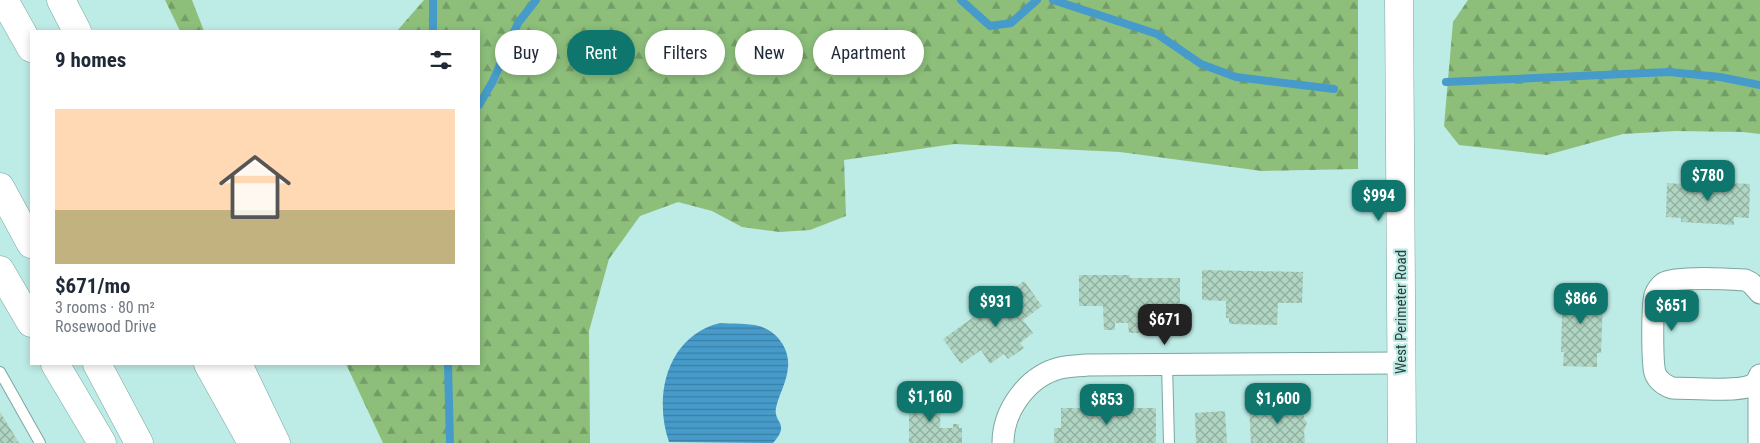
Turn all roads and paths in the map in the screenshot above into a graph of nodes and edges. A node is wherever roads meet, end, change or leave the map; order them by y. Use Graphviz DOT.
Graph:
graph roads {
  1 [pos="4,0"];
  2 [pos="61,0"];
  3 [pos="1399,0"];
  4 [pos="76,30"];
  5 [pos="30,46"];
  6 [pos="0,188"];
  7 [pos="30,242"];
  8 [pos="0,270"];
  9 [pos="1760,292"];
  10 [pos="30,321"];
  11 [pos="1401,363"];
  12 [pos="1168,364"];
  13 [pos="56,365"];
  14 [pos="98,365"];
  15 [pos="209,365"];
  16 [pos="238,365"];
  17 [pos="0,372"];
  18 [pos="1760,376"];
  19 [pos="40,443"];
  20 [pos="102,443"];
  21 [pos="139,443"];
  22 [pos="252,443"];
  23 [pos="276,443"];
  24 [pos="1002,443"];
  25 [pos="1169,443"];
  26 [pos="1402,443"];
  27 [pos="1759,443"];
  1 -- 5 [label="main road"];
  2 -- 4 [label="main road"];
  3 -- 11 [label="main road, West Perimeter Road"];
  6 -- 7 [label="main road"];
  8 -- 10 [label="main road"];
  9 -- 18 [label="street"];
  11 -- 12 [label="street"];
  11 -- 26 [label="main road, West Perimeter Road"];
  12 -- 24 [label="street"];
  12 -- 25 [label="lane"];
  13 -- 20 [label="main road"];
  14 -- 21 [label="main road"];
  15 -- 22 [label="main road"];
  16 -- 23 [label="main road"];
  17 -- 19 [label="lane"];
  18 -- 27 [label="street"];
}
